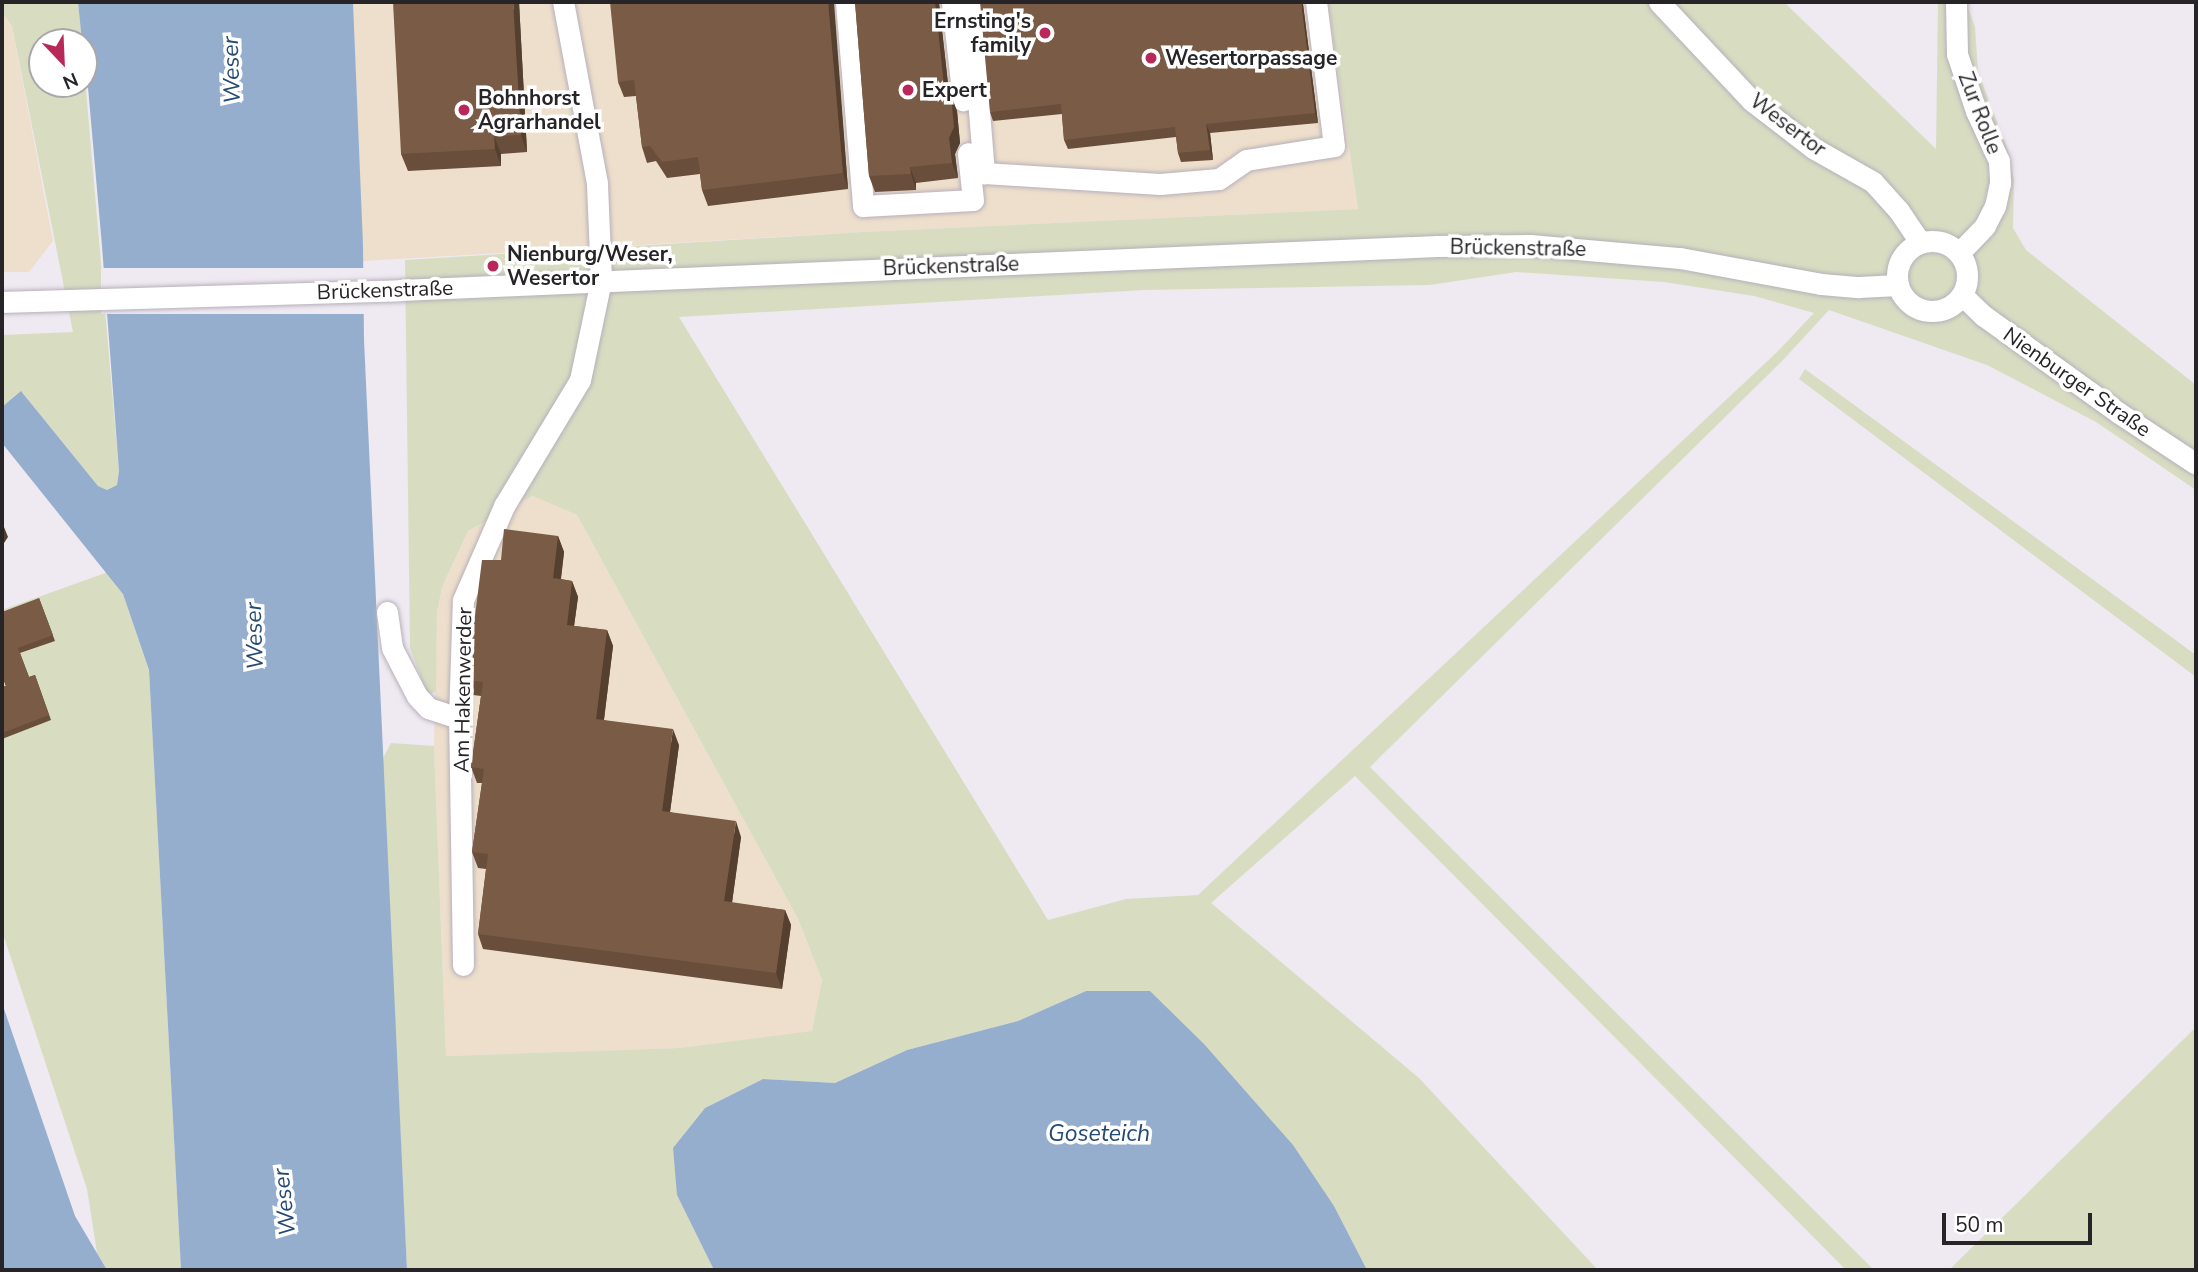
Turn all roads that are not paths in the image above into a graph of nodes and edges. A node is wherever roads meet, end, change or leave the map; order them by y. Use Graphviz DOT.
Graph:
graph roads {
  1 [pos="563,2"];
  2 [pos="846,2"];
  3 [pos="952,2"];
  4 [pos="970,2"];
  5 [pos="1315,2"];
  6 [pos="1659,2"];
  7 [pos="1956,2"];
  8 [pos="1920,242"];
  9 [pos="1959,253"];
  10 [pos="601,280"];
  11 [pos="1898,285"];
  12 [pos="1962,295"];
  13 [pos="2,302"];
  14 [pos="2196,464"];
  15 [pos="387,612"];
  16 [pos="459,718"];
  17 [pos="463,965"];
  1 -- 10 [label="street, Am Hakenwerder"];
  2 -- 3 [label="street"];
  4 -- 5 [label="street"];
  6 -- 8 [label="street, Wesertor"];
  7 -- 9 [label="street, Zur Rolle"];
  8 -- 9 [label="street"];
  8 -- 11 [label="street"];
  9 -- 12 [label="street"];
  10 -- 11 [label="street, Brückenstraße"];
  10 -- 13 [label="street, Brückenstraße"];
  10 -- 16 [label="street, Am Hakenwerder"];
  11 -- 12 [label="street"];
  12 -- 14 [label="street, Nienburger Straße"];
  15 -- 16 [label="street"];
  16 -- 17 [label="street, Am Hakenwerder"];
}
